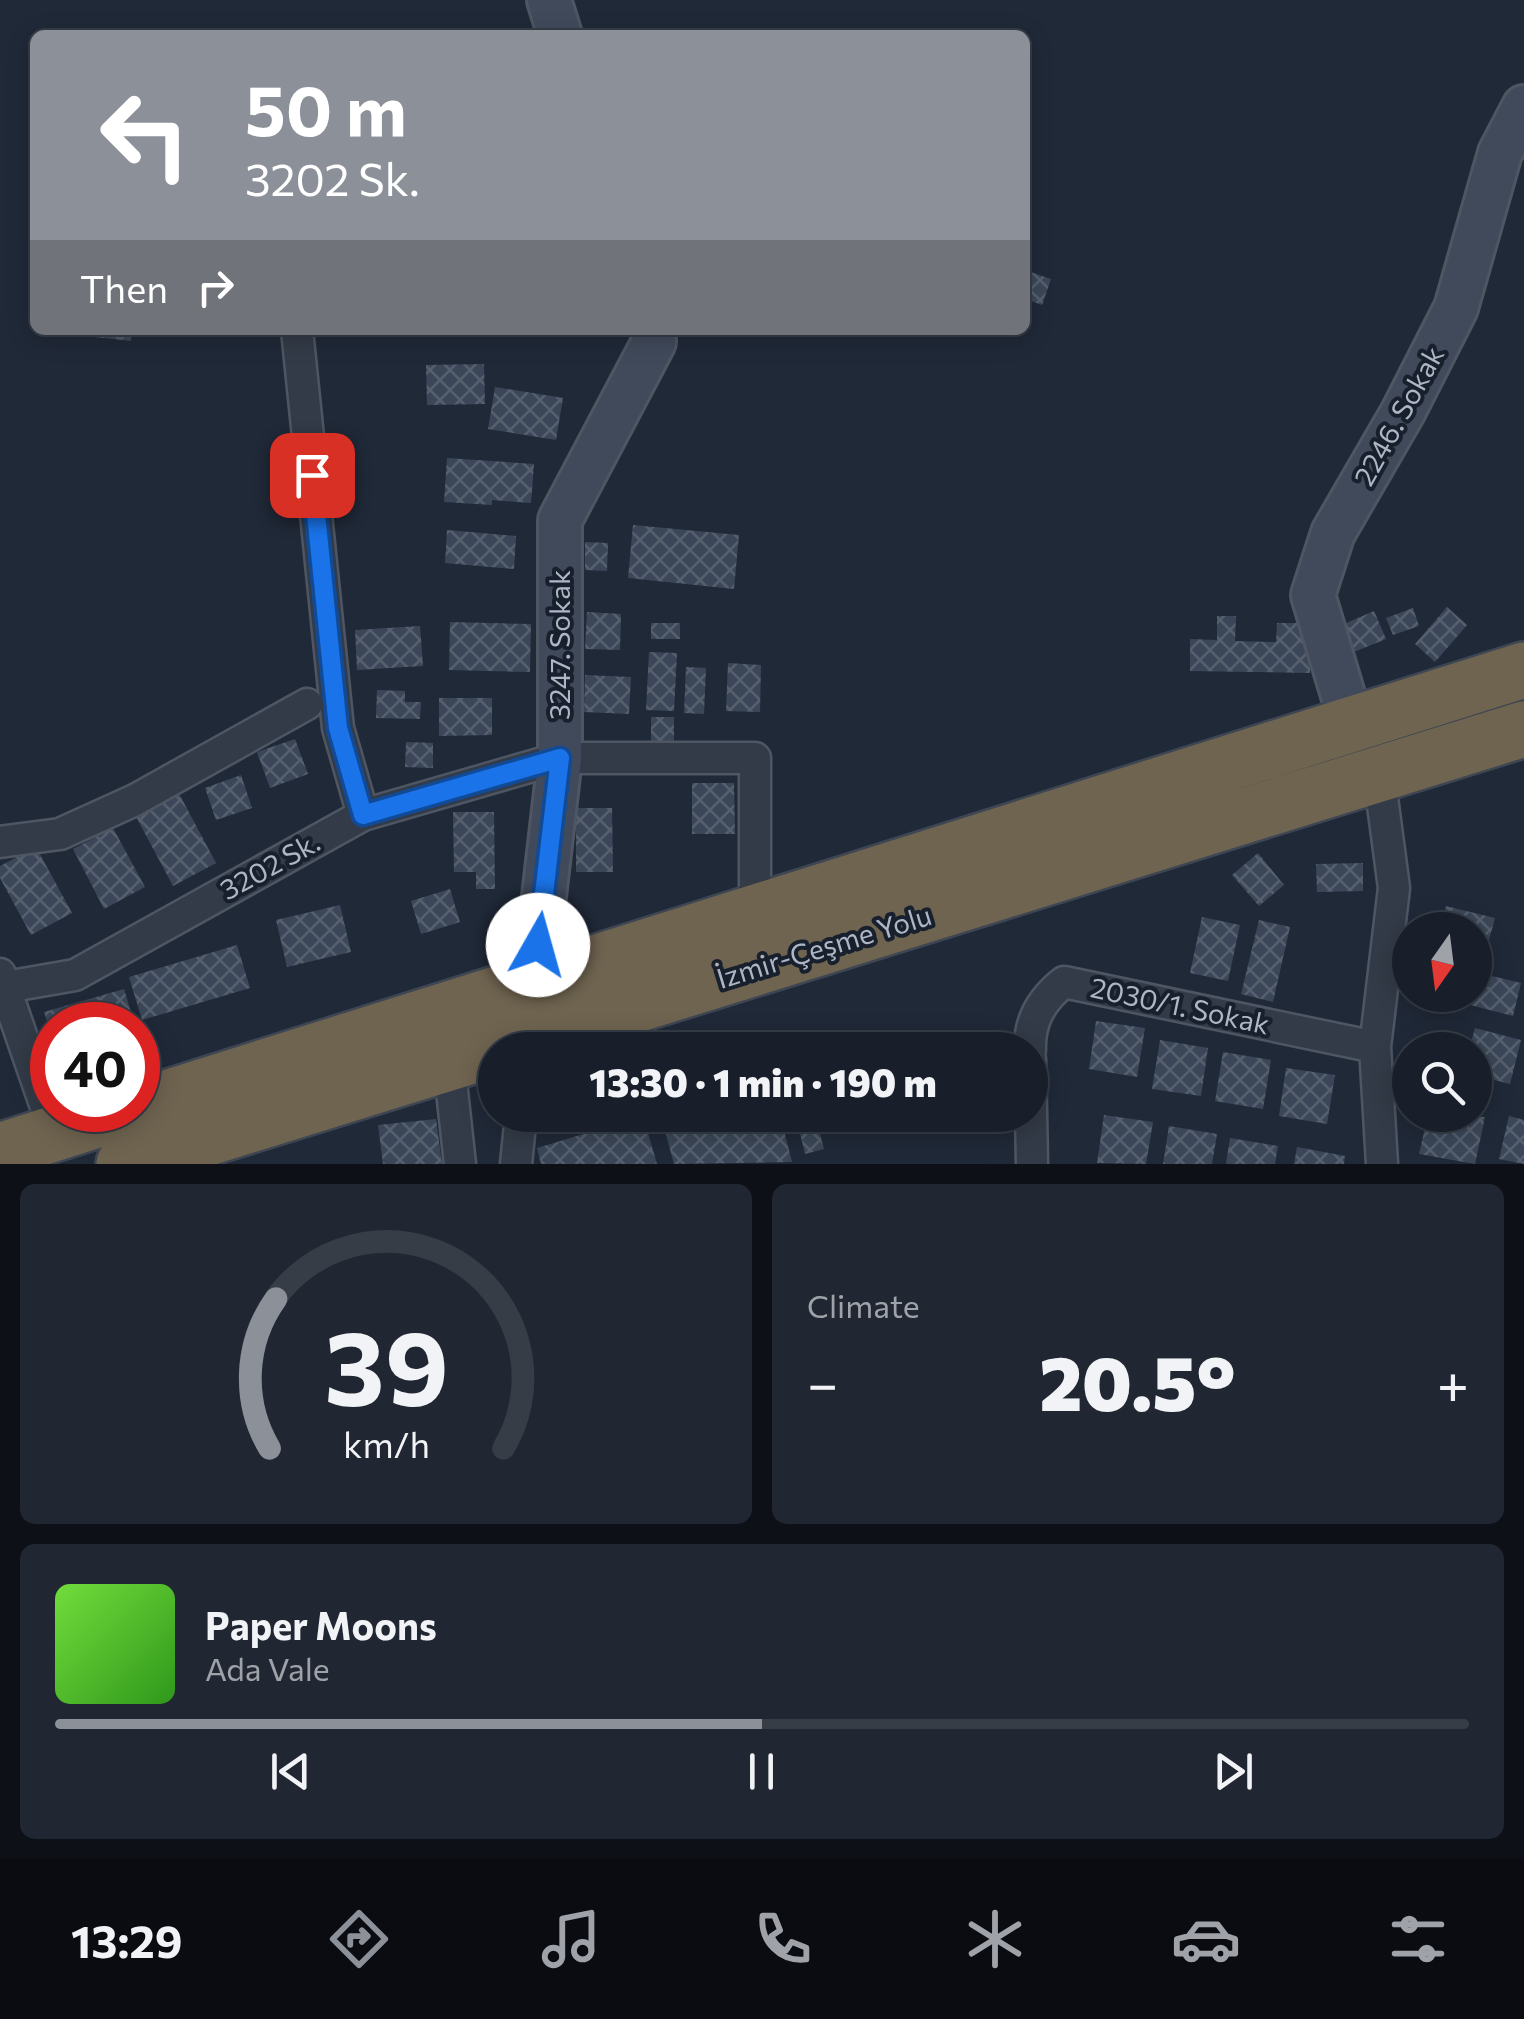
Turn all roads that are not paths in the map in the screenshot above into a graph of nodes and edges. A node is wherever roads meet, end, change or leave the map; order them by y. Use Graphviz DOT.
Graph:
graph roads {
  1 [pos="550,0"];
  2 [pos="559,30"];
  3 [pos="1524,106"];
  4 [pos="298,335"];
  5 [pos="653,335"];
  6 [pos="1524,670"];
  7 [pos="307,704"];
  8 [pos="1352,725"];
  9 [pos="1524,729"];
  10 [pos="560,758"];
  11 [pos="1379,775"];
  12 [pos="363,815"];
  13 [pos="0,842"];
  14 [pos="755,912"];
  15 [pos="1,983"];
  16 [pos="534,983"];
  17 [pos="566,1032"];
  18 [pos="1030,1032"];
  19 [pos="1375,1047"];
  20 [pos="478,1057"];
  21 [pos="449,1064"];
  22 [pos="160,1100"];
  23 [pos="58,1132"];
  24 [pos="519,1132"];
  25 [pos="1031,1132"];
  26 [pos="55,1133"];
  27 [pos="0,1151"];
  28 [pos="124,1164"];
  29 [pos="460,1164"];
  30 [pos="516,1164"];
  31 [pos="1032,1164"];
  32 [pos="1382,1164"];
  1 -- 2 [label="street"];
  3 -- 8 [label="street, 2246. Sokak"];
  4 -- 12 [label="street"];
  5 -- 10 [label="street, 3247. Sokak"];
  6 -- 8 [label="highway, İzmir-Çeşme Yolu"];
  7 -- 13 [label="street"];
  8 -- 14 [label="highway, İzmir-Çeşme Yolu"];
  9 -- 11 [label="highway, İzmir-Çeşme Yolu"];
  10 -- 12 [label="street, 3202 Sk."];
  10 -- 14 [label="street, 3202 Sk."];
  10 -- 16 [label="street, 3247. Sokak"];
  11 -- 17 [label="highway, İzmir-Çeşme Yolu"];
  11 -- 19 [label="street"];
  12 -- 15 [label="street, 3202 Sk."];
  14 -- 16 [label="highway, İzmir-Çeşme Yolu"];
  15 -- 26 [label="street"];
  16 -- 22 [label="highway, İzmir-Çeşme Yolu"];
  18 -- 19 [label="street, 2030/1. Sokak"];
  19 -- 32 [label="street"];
  20 -- 21 [label="highway, İzmir-Çeşme Yolu"];
  21 -- 28 [label="highway, İzmir-Çeşme Yolu"];
  21 -- 29 [label="street"];
  23 -- 26 [label="highway"];
  24 -- 30 [label="street"];
  25 -- 31 [label="street"];
  26 -- 27 [label="highway"];
}
